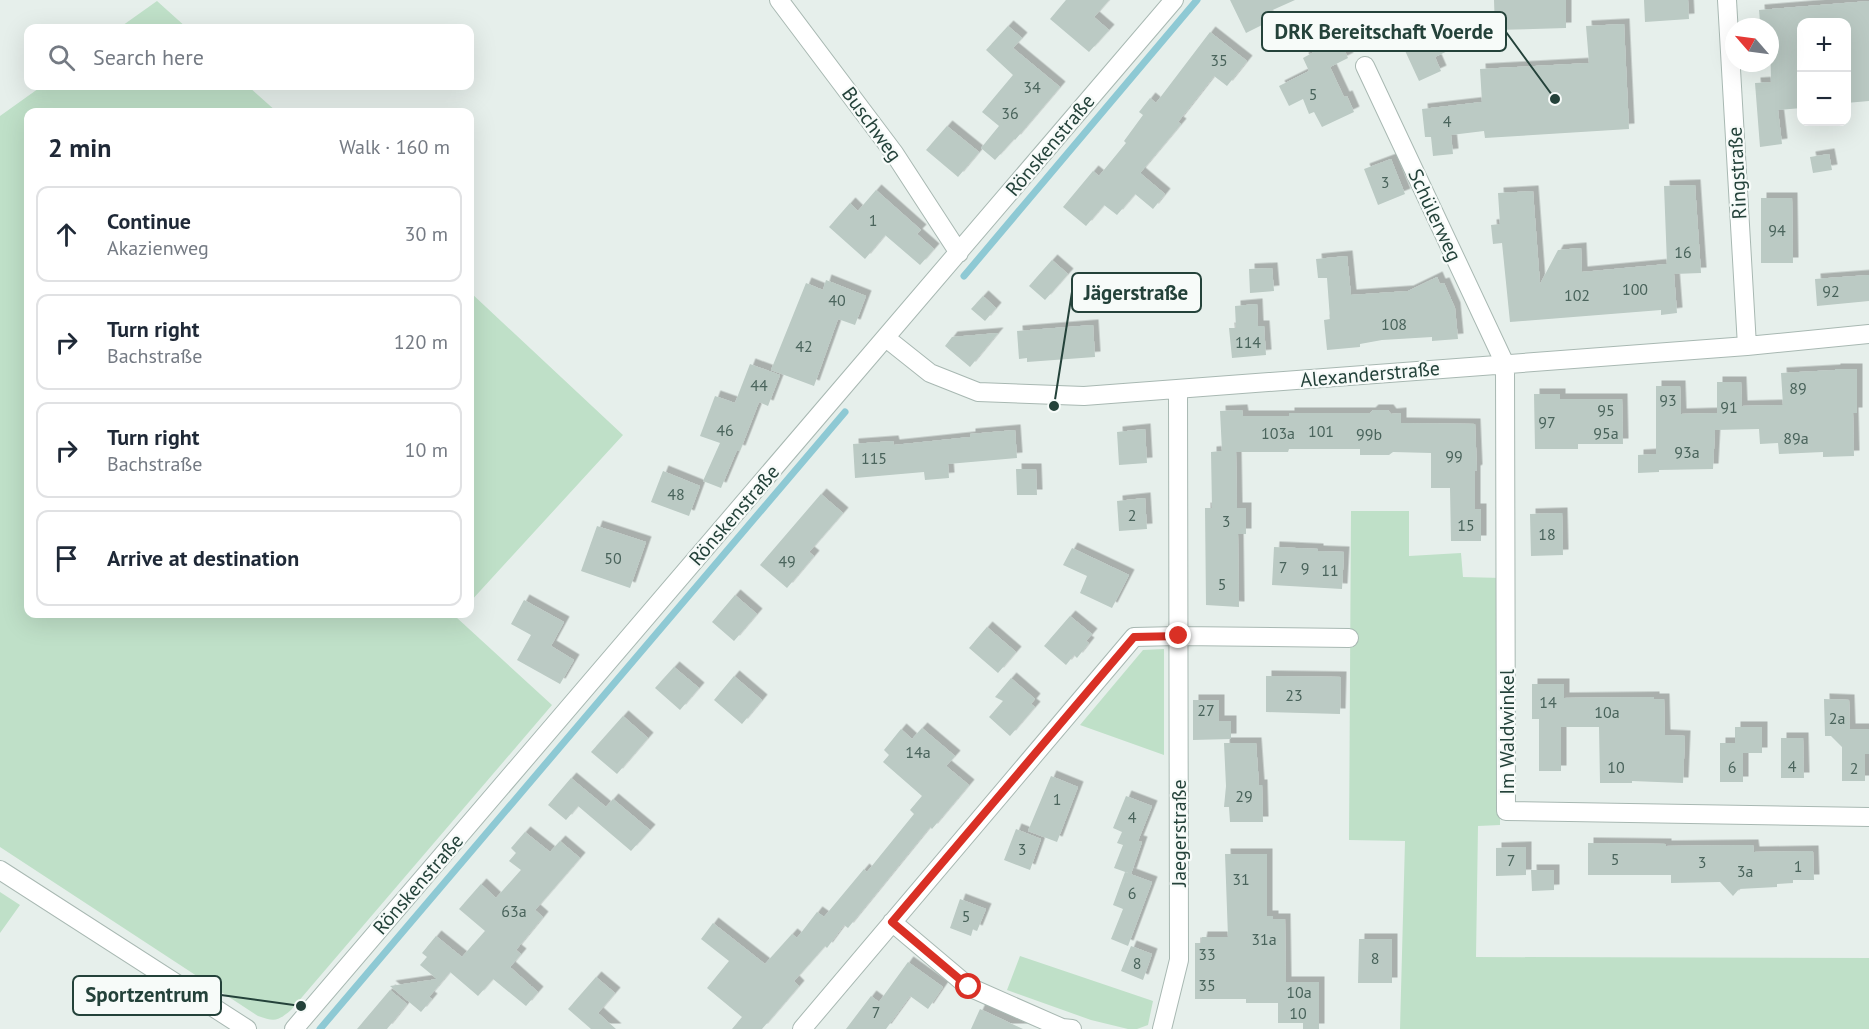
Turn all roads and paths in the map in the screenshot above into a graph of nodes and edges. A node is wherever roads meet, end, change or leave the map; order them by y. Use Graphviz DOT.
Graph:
graph roads {
  1 [pos="778,0"];
  2 [pos="1174,0"];
  3 [pos="1727,0"];
  4 [pos="1365,66"];
  5 [pos="959,253"];
  6 [pos="1869,334"];
  7 [pos="886,338"];
  8 [pos="1747,346"];
  9 [pos="1505,364"];
  10 [pos="1178,390"];
  11 [pos="1179,636"];
  12 [pos="1349,639"];
  13 [pos="1869,816"];
  14 [pos="0,870"];
  15 [pos="892,922"];
  16 [pos="247,1029"];
  17 [pos="294,1029"];
  18 [pos="802,1029"];
  19 [pos="1072,1029"];
  20 [pos="1162,1029"];
  1 -- 5 [label="street, Buschweg"];
  2 -- 5 [label="street, Rönskenstraße"];
  3 -- 8 [label="street, Ringstraße"];
  4 -- 9 [label="street, Schülerweg"];
  5 -- 7 [label="street, Rönskenstraße"];
  6 -- 8 [label="street, Alexanderstraße"];
  7 -- 10 [label="street, Alexanderstraße"];
  7 -- 17 [label="street, Rönskenstraße"];
  8 -- 9 [label="street, Alexanderstraße"];
  9 -- 10 [label="street, Alexanderstraße"];
  9 -- 13 [label="street, Im Waldwinkel"];
  10 -- 11 [label="street, Jaegerstraße"];
  11 -- 12 [label="street"];
  11 -- 15 [label="street"];
  11 -- 20 [label="street, Jaegerstraße"];
  14 -- 16 [label="street"];
  15 -- 18 [label="street"];
  15 -- 19 [label="street"];
}
